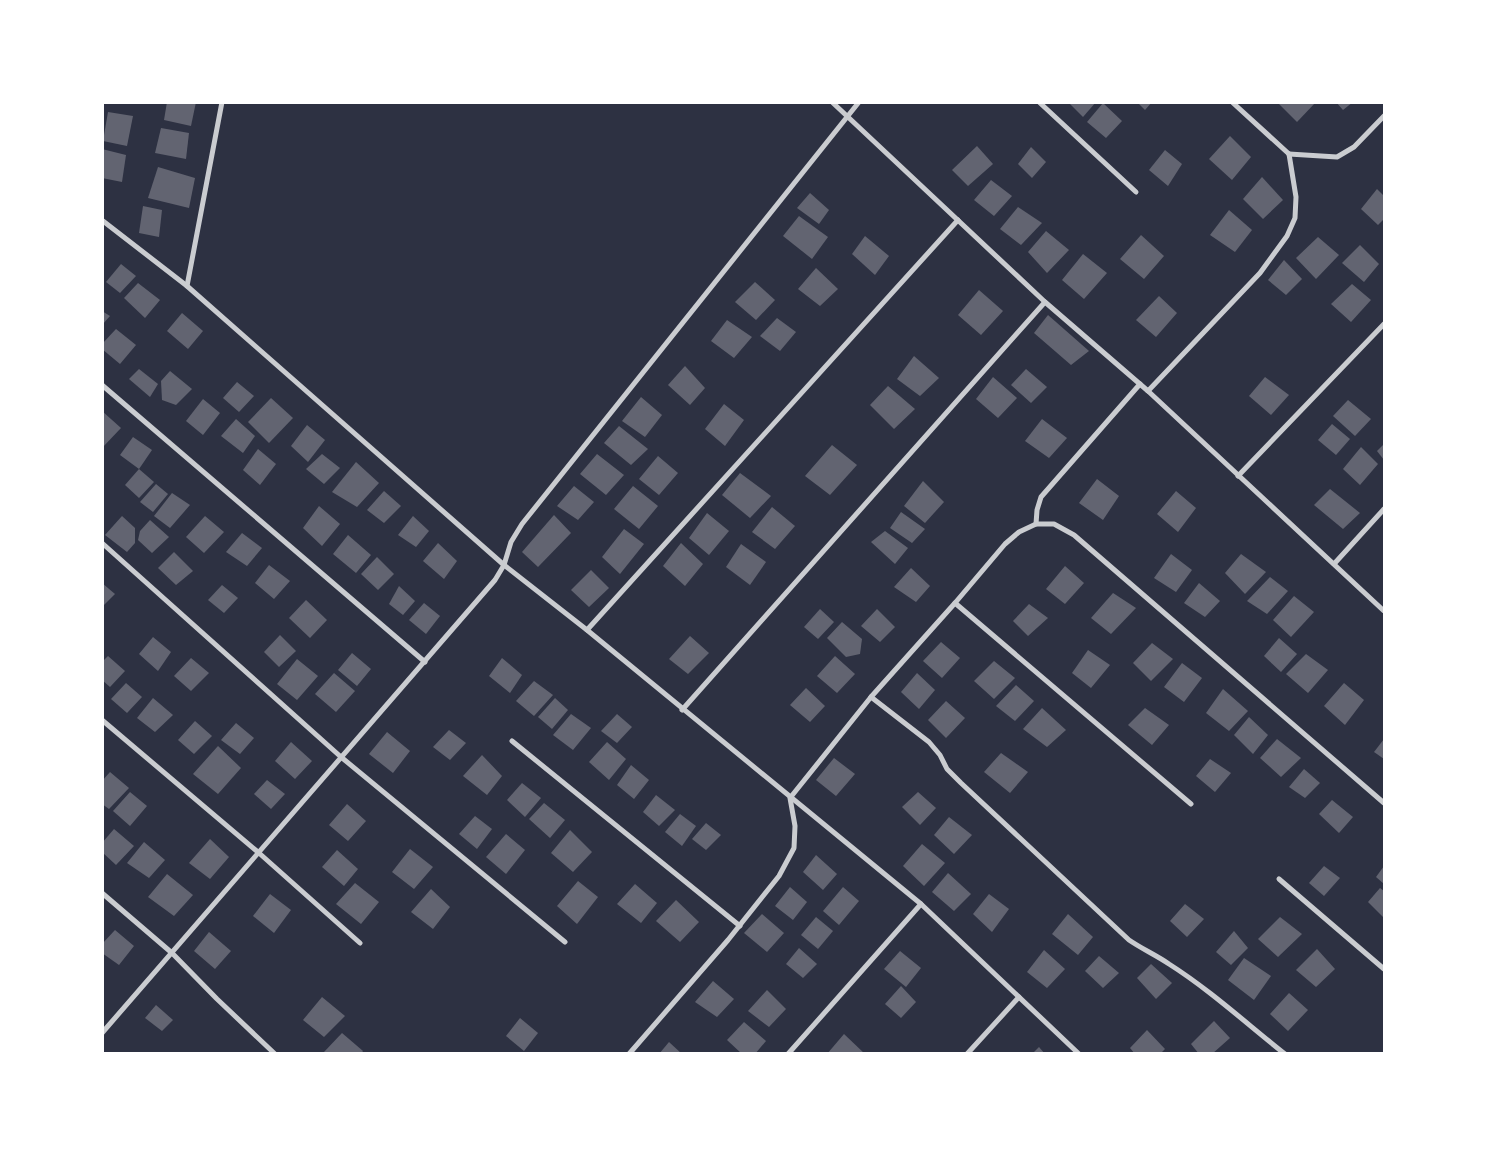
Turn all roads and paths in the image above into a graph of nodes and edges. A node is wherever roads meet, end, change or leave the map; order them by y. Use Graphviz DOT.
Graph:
graph roads {
  1 [pos="222,102"];
  2 [pos="832,102"];
  3 [pos="859,102"];
  4 [pos="1039,102"];
  5 [pos="1232,102"];
  6 [pos="847,116"];
  7 [pos="1384,116"];
  8 [pos="1289,154"];
  9 [pos="1136,192"];
  10 [pos="958,220"];
  11 [pos="102,221"];
  12 [pos="187,286"];
  13 [pos="1045,302"];
  14 [pos="1384,324"];
  15 [pos="1140,384"];
  16 [pos="102,385"];
  17 [pos="1148,391"];
  18 [pos="1238,476"];
  19 [pos="1384,509"];
  20 [pos="1036,524"];
  21 [pos="102,542"];
  22 [pos="1334,564"];
  23 [pos="504,565"];
  24 [pos="955,603"];
  25 [pos="1384,612"];
  26 [pos="586,630"];
  27 [pos="425,662"];
  28 [pos="871,697"];
  29 [pos="682,710"];
  30 [pos="102,720"];
  31 [pos="512,741"];
  32 [pos="341,757"];
  33 [pos="790,798"];
  34 [pos="1384,803"];
  35 [pos="1191,804"];
  36 [pos="259,853"];
  37 [pos="1279,879"];
  38 [pos="102,893"];
  39 [pos="921,904"];
  40 [pos="740,926"];
  41 [pos="565,942"];
  42 [pos="360,943"];
  43 [pos="172,953"];
  44 [pos="1384,969"];
  45 [pos="1019,996"];
  46 [pos="102,1033"];
  47 [pos="275,1054"];
  48 [pos="628,1054"];
  49 [pos="788,1054"];
  50 [pos="967,1054"];
  51 [pos="1079,1054"];
  52 [pos="1285,1054"];
  1 -- 12 [label="street"];
  2 -- 6 [label="street"];
  3 -- 6 [label="street"];
  4 -- 9 [label="street"];
  5 -- 8 [label="street"];
  6 -- 10 [label="street"];
  6 -- 23 [label="street"];
  7 -- 8 [label="street"];
  8 -- 17 [label="street"];
  10 -- 13 [label="street"];
  10 -- 26 [label="street"];
  11 -- 12 [label="street"];
  12 -- 23 [label="street"];
  13 -- 15 [label="street"];
  13 -- 29 [label="street"];
  14 -- 18 [label="street"];
  15 -- 17 [label="street"];
  15 -- 20 [label="street"];
  16 -- 27 [label="street"];
  17 -- 18 [label="street"];
  18 -- 22 [label="street"];
  19 -- 22 [label="street"];
  20 -- 24 [label="street"];
  20 -- 34 [label="street"];
  21 -- 32 [label="street"];
  22 -- 25 [label="street"];
  23 -- 26 [label="street"];
  23 -- 27 [label="street"];
  24 -- 28 [label="street"];
  24 -- 35 [label="street"];
  26 -- 29 [label="street"];
  27 -- 32 [label="street"];
  28 -- 33 [label="street"];
  28 -- 52 [label="street"];
  29 -- 33 [label="street"];
  30 -- 36 [label="street"];
  31 -- 40 [label="street"];
  32 -- 36 [label="street"];
  32 -- 41 [label="street"];
  33 -- 39 [label="street"];
  33 -- 40 [label="street"];
  36 -- 42 [label="street"];
  36 -- 43 [label="street"];
  37 -- 44 [label="street"];
  38 -- 43 [label="street"];
  39 -- 45 [label="street"];
  39 -- 49 [label="street"];
  40 -- 48 [label="street"];
  43 -- 46 [label="street"];
  43 -- 47 [label="street"];
  45 -- 50 [label="street"];
  45 -- 51 [label="street"];
}
